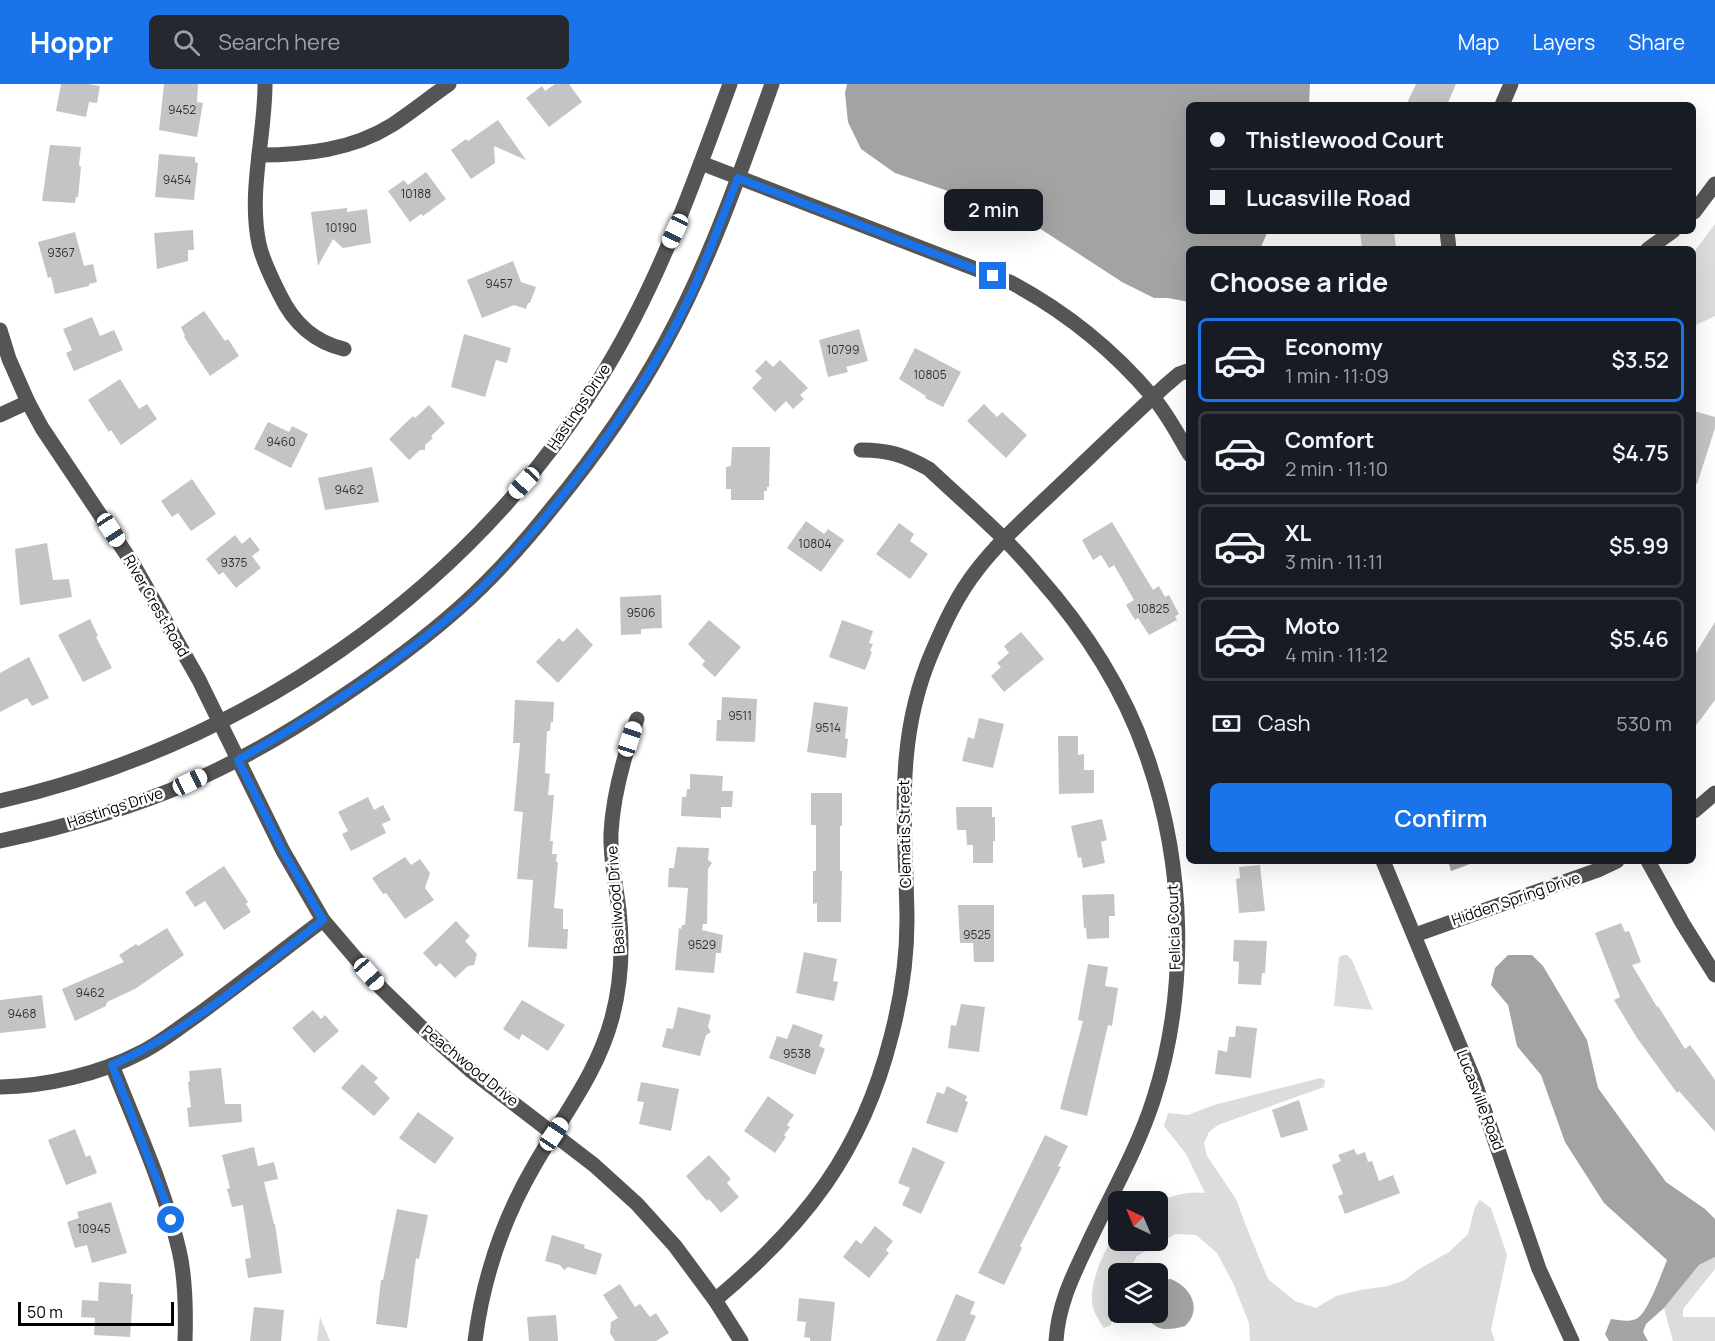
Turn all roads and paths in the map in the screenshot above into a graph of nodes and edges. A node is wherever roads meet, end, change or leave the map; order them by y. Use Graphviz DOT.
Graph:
graph roads {
  1 [pos="265,84"];
  2 [pos="449,84"];
  3 [pos="730,84"];
  4 [pos="772,84"];
  5 [pos="1511,84"];
  6 [pos="1504,102"];
  7 [pos="259,155"];
  8 [pos="701,163"];
  9 [pos="738,178"];
  10 [pos="1715,184"];
  11 [pos="1696,209"];
  12 [pos="1669,234"];
  13 [pos="1652,246"];
  14 [pos="0,330"];
  15 [pos="344,349"];
  16 [pos="1186,371"];
  17 [pos="1153,397"];
  18 [pos="27,402"];
  19 [pos="0,415"];
  20 [pos="1186,448"];
  21 [pos="861,450"];
  22 [pos="1003,539"];
  23 [pos="637,718"];
  24 [pos="220,722"];
  25 [pos="238,760"];
  26 [pos="1715,793"];
  27 [pos="0,801"];
  28 [pos="1696,809"];
  29 [pos="0,842"];
  30 [pos="1384,864"];
  31 [pos="1610,864"];
  32 [pos="1650,864"];
  33 [pos="323,920"];
  34 [pos="1415,935"];
  35 [pos="1715,975"];
  36 [pos="112,1065"];
  37 [pos="0,1087"];
  38 [pos="554,1134"];
  39 [pos="716,1300"];
  40 [pos="185,1341"];
  41 [pos="475,1341"];
  42 [pos="741,1341"];
  43 [pos="1056,1341"];
  44 [pos="1572,1341"];
  1 -- 7 [label="street"];
  2 -- 7 [label="street"];
  3 -- 8 [label="street, Hastings Drive"];
  4 -- 9 [label="street, Hastings Drive"];
  5 -- 6 [label="street"];
  7 -- 15 [label="street"];
  8 -- 9 [label="street"];
  8 -- 24 [label="street, Hastings Drive"];
  9 -- 17 [label="street"];
  9 -- 25 [label="street, Hastings Drive"];
  10 -- 11 [label="street"];
  12 -- 13 [label="street"];
  14 -- 18 [label="street, River Crest Road"];
  16 -- 17 [label="street, Clematis Street"];
  17 -- 20 [label="street"];
  17 -- 22 [label="street, Clematis Street"];
  18 -- 19 [label="street"];
  18 -- 24 [label="street, River Crest Road"];
  21 -- 22 [label="street, Felicia Court"];
  22 -- 39 [label="street, Clematis Street"];
  22 -- 43 [label="street, Felicia Court"];
  23 -- 38 [label="street, Basilwood Drive"];
  24 -- 25 [label="street, River Crest Road"];
  24 -- 27 [label="street, Hastings Drive"];
  25 -- 29 [label="street, Hastings Drive"];
  25 -- 33 [label="street, Peachwood Drive"];
  26 -- 28 [label="street"];
  30 -- 34 [label="street, Lucasville Road"];
  31 -- 34 [label="street, Hidden Spring Drive"];
  32 -- 35 [label="street"];
  33 -- 36 [label="street"];
  33 -- 38 [label="street, Peachwood Drive"];
  34 -- 44 [label="street, Lucasville Road"];
  36 -- 37 [label="street"];
  36 -- 40 [label="street"];
  38 -- 39 [label="street, Peachwood Drive"];
  38 -- 41 [label="street, Basilwood Drive"];
  39 -- 42 [label="street, Peachwood Drive"];
}
